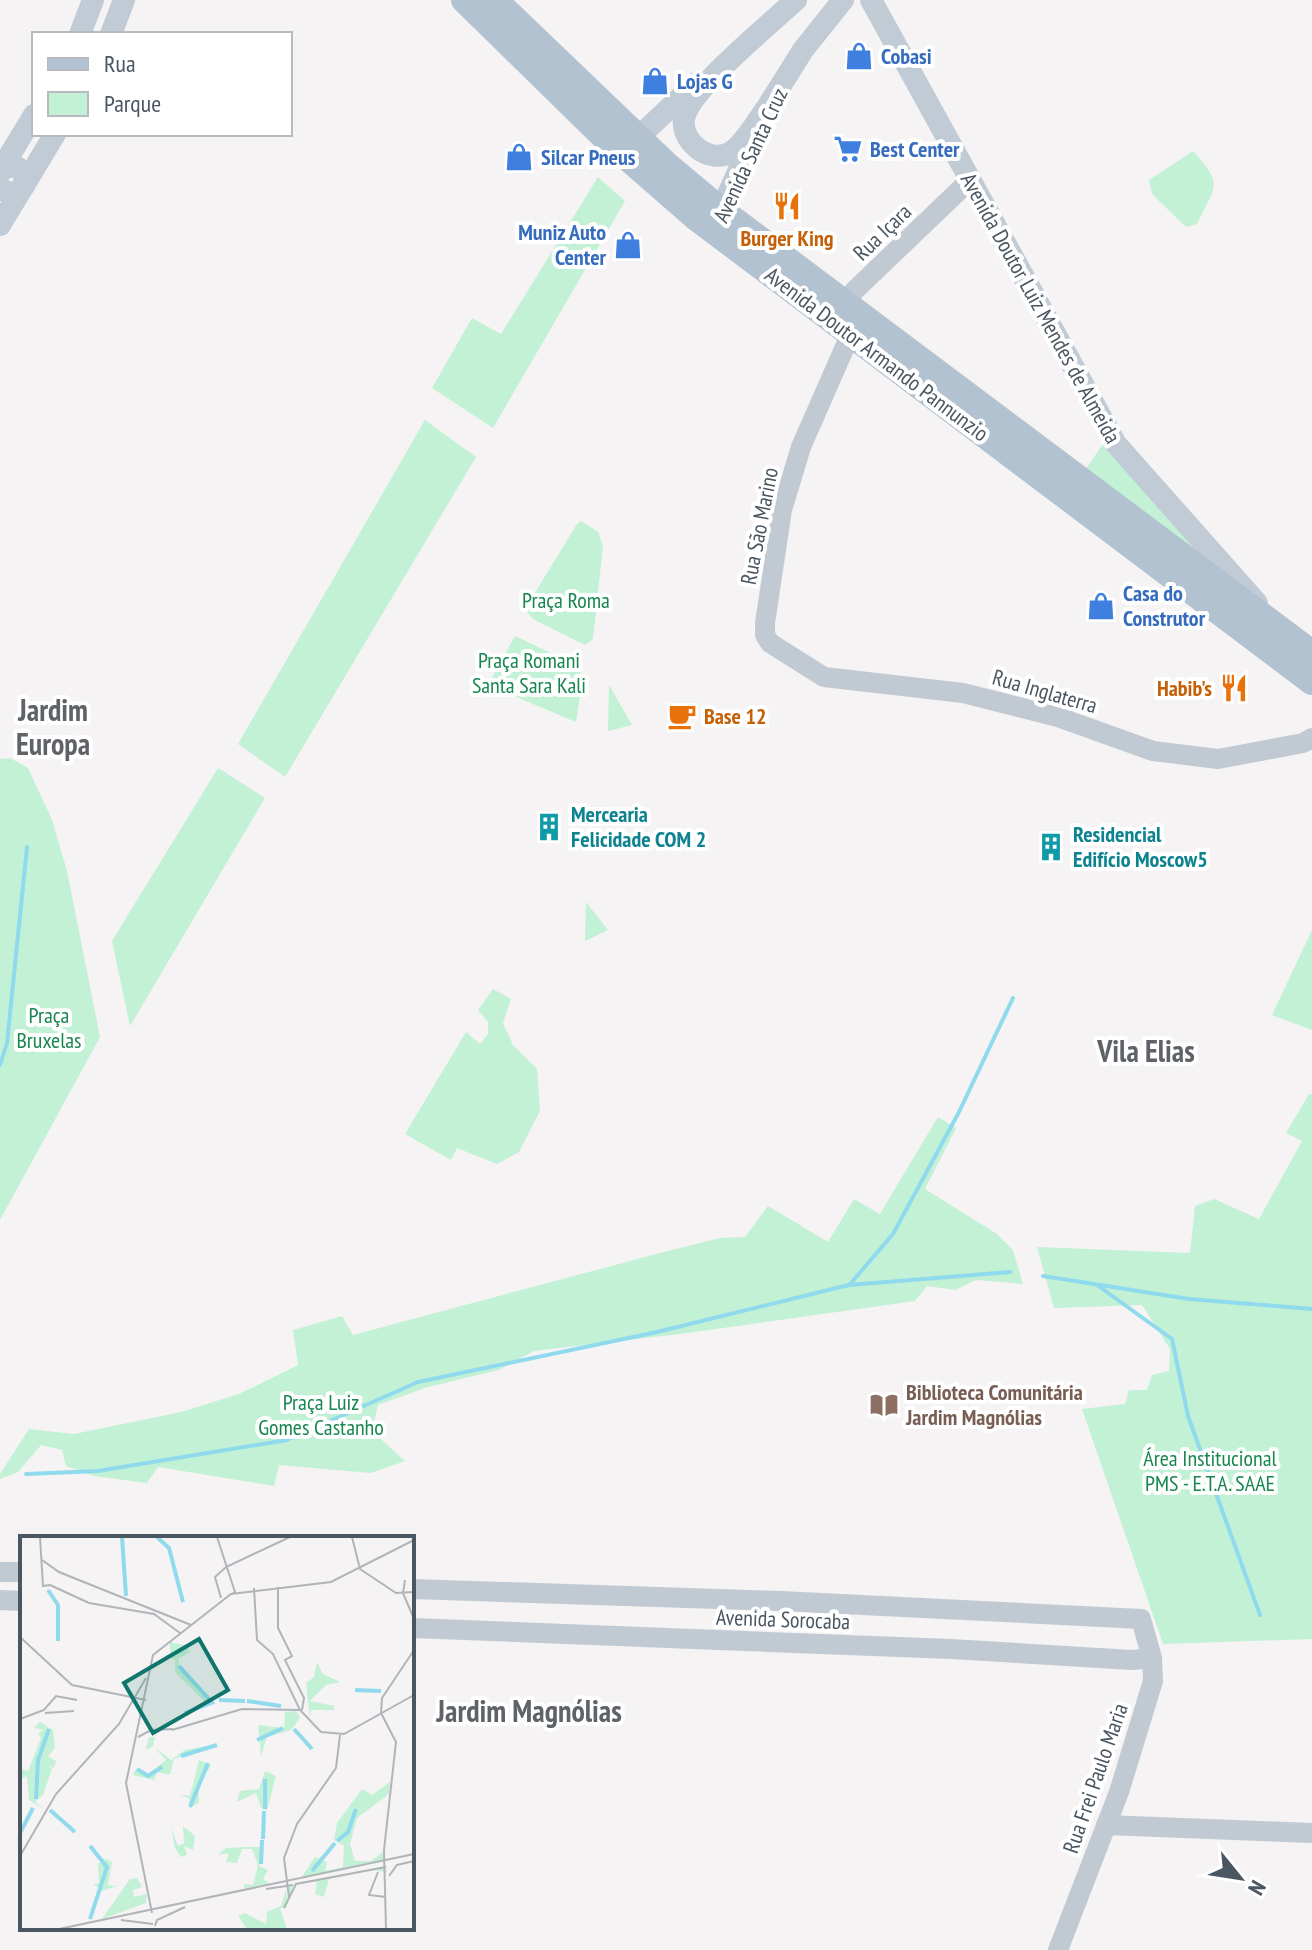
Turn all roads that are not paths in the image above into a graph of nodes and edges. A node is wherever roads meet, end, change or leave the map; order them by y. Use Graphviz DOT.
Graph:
graph roads {
  1 [pos="93,0"];
  2 [pos="124,0"];
  3 [pos="464,0"];
  4 [pos="495,0"];
  5 [pos="788,0"];
  6 [pos="796,0"];
  7 [pos="843,0"];
  8 [pos="871,0"];
  9 [pos="81,32"];
  10 [pos="112,32"];
  11 [pos="766,109"];
  12 [pos="32,118"];
  13 [pos="54,136"];
  14 [pos="629,145"];
  15 [pos="0,172"];
  16 [pos="969,181"];
  17 [pos="24,186"];
  18 [pos="0,187"];
  19 [pos="718,222"];
  20 [pos="0,225"];
  21 [pos="846,321"];
  22 [pos="1279,628"];
  23 [pos="770,643"];
  24 [pos="1312,653"];
  25 [pos="1312,682"];
  26 [pos="1312,738"];
  27 [pos="414,1589"];
  28 [pos="0,1600"];
  29 [pos="20,1601"];
  30 [pos="1141,1619"];
  31 [pos="414,1628"];
  32 [pos="1152,1658"];
  33 [pos="1106,1825"];
  34 [pos="1312,1833"];
  35 [pos="1058,1950"];
  1 -- 9 [label="main road"];
  2 -- 10 [label="main road"];
  3 -- 14 [label="main road, Avenida Doutor Armando Pannunzio"];
  4 -- 14 [label="main road, Avenida Doutor Armando Pannunzio"];
  5 -- 14 [label="main road"];
  6 -- 11 [label="main road"];
  7 -- 11 [label="main road, Avenida Santa Cruz"];
  8 -- 16 [label="main road, Avenida Doutor Luiz Mendes de Almeida"];
  11 -- 19 [label="main road, Avenida Santa Cruz"];
  12 -- 15 [label="main road"];
  13 -- 17 [label="main road"];
  14 -- 19 [label="main road, Avenida Doutor Armando Pannunzio"];
  15 -- 17 [label="main road"];
  16 -- 21 [label="street, Rua Içara"];
  16 -- 22 [label="main road, Avenida Doutor Luiz Mendes de Almeida"];
  17 -- 18 [label="main road"];
  17 -- 20 [label="main road"];
  19 -- 21 [label="main road, Avenida Doutor Armando Pannunzio"];
  21 -- 22 [label="main road, Avenida Doutor Armando Pannunzio"];
  21 -- 23 [label="street, Rua São Marino"];
  21 -- 25 [label="main road, Avenida Doutor Armando Pannunzio"];
  22 -- 24 [label="main road, Avenida Doutor Armando Pannunzio"];
  23 -- 26 [label="street, Rua Inglaterra"];
  27 -- 30 [label="street, Avenida Sorocaba"];
  28 -- 29 [label="street"];
  30 -- 32 [label="street, Rua Frei Paulo Maria"];
  31 -- 32 [label="street, Avenida Sorocaba"];
  32 -- 33 [label="street, Rua Frei Paulo Maria"];
  33 -- 34 [label="street"];
  33 -- 35 [label="street, Rua Frei Paulo Maria"];
}
